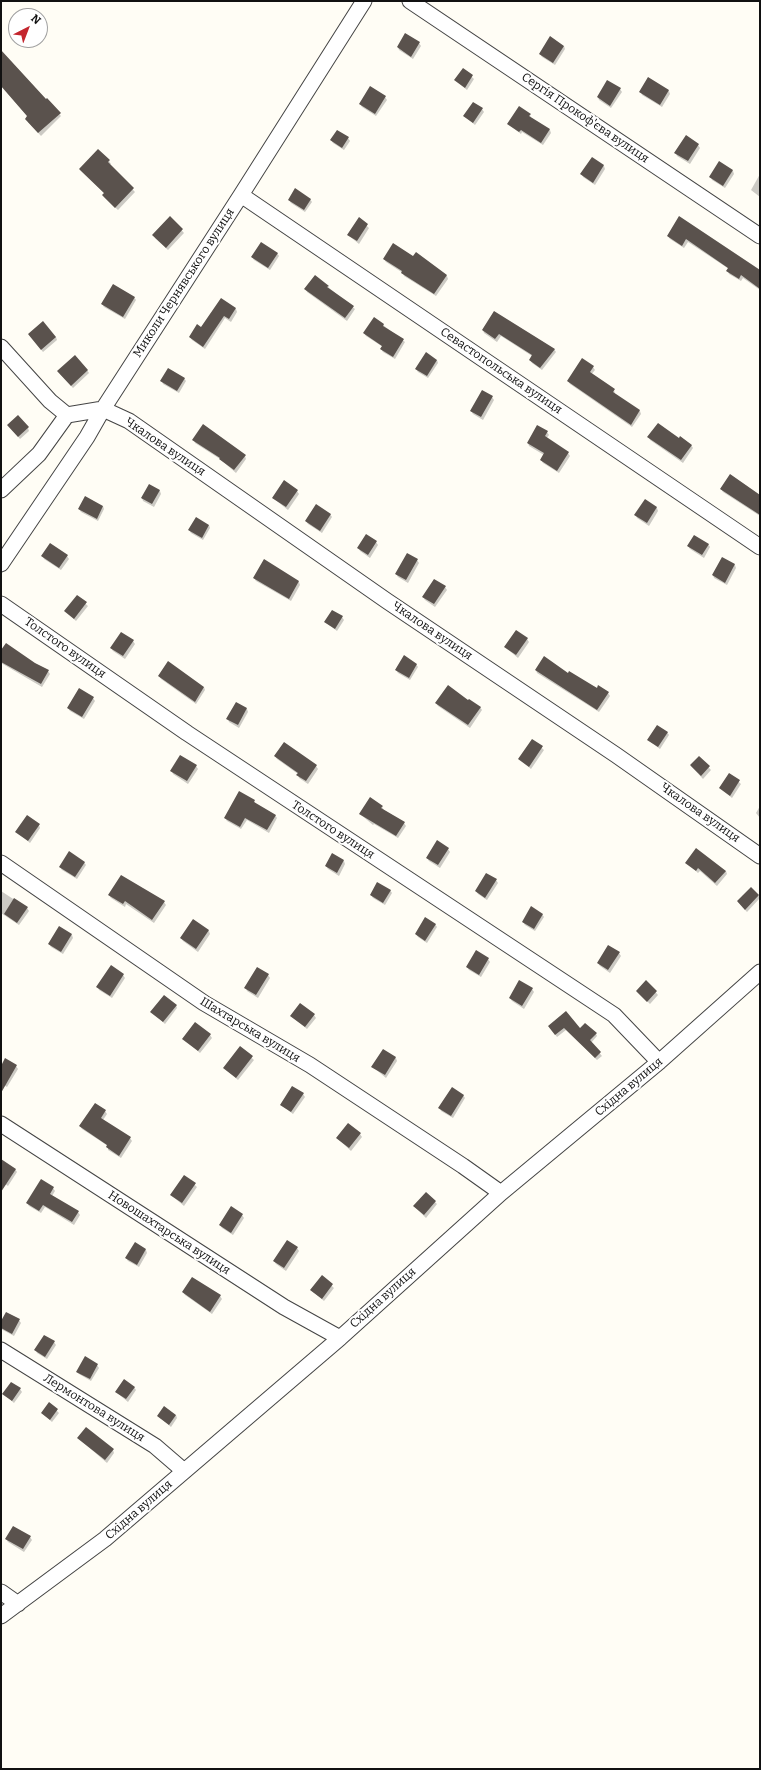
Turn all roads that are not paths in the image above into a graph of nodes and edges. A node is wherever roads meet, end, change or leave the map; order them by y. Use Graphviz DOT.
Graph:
graph roads {
  1 [pos="364,1"];
  2 [pos="410,1"];
  3 [pos="242,194"];
  4 [pos="760,236"];
  5 [pos="1,347"];
  6 [pos="103,409"];
  7 [pos="67,415"];
  8 [pos="1,490"];
  9 [pos="760,547"];
  10 [pos="1,564"];
  11 [pos="1,604"];
  12 [pos="760,856"];
  13 [pos="1,863"];
  14 [pos="760,972"];
  15 [pos="659,1062"];
  16 [pos="1,1124"];
  17 [pos="502,1194"];
  18 [pos="340,1338"];
  19 [pos="1,1350"];
  20 [pos="184,1471"];
  21 [pos="1,1592"];
  22 [pos="18,1604"];
  23 [pos="1,1616"];
  1 -- 3 [label="street, Миколи Чернявського вулиця"];
  2 -- 4 [label="street, Сергія Прокоф'єва вулиця"];
  3 -- 6 [label="street, Миколи Чернявського вулиця"];
  3 -- 9 [label="street, Севастопольська вулиця"];
  5 -- 7 [label="street"];
  6 -- 7 [label="street"];
  6 -- 10 [label="street, Миколи Чернявського вулиця"];
  6 -- 12 [label="street, Чкалова вулиця"];
  7 -- 8 [label="street"];
  11 -- 15 [label="street, Толстого вулиця"];
  13 -- 17 [label="street, Шахтарська вулиця"];
  14 -- 15 [label="street, Східна вулиця"];
  15 -- 17 [label="street, Східна вулиця"];
  16 -- 18 [label="street, Новошахтарська вулиця"];
  17 -- 18 [label="street, Східна вулиця"];
  18 -- 20 [label="street, Східна вулиця"];
  19 -- 20 [label="street, Лермонтова вулиця"];
  20 -- 22 [label="street, Східна вулиця"];
  21 -- 22 [label="street"];
  22 -- 23 [label="street, Східна вулиця"];
}
